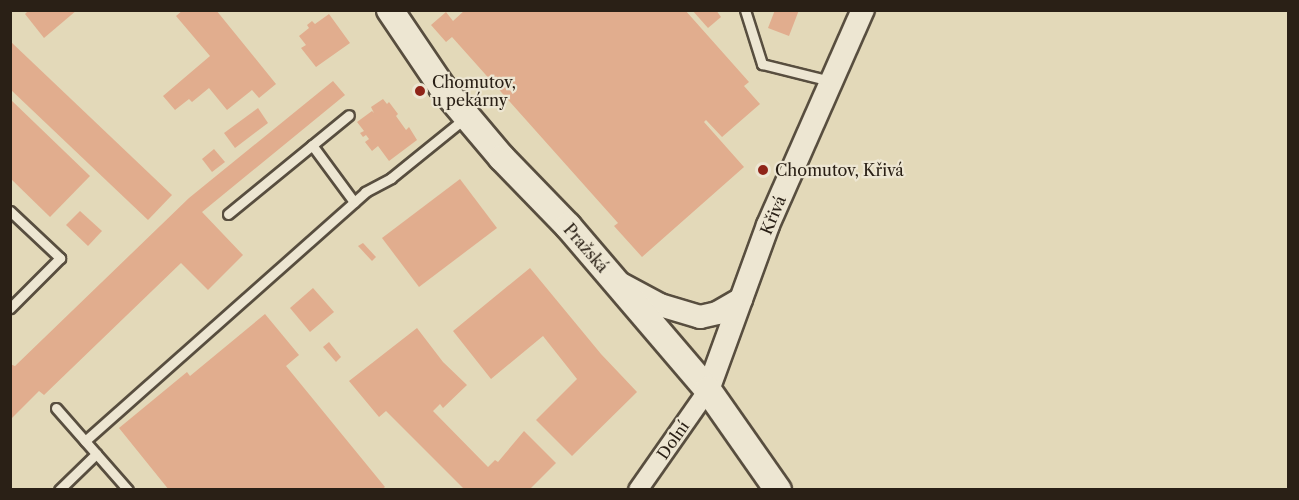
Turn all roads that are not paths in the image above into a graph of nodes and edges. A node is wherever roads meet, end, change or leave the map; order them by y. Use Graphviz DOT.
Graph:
graph roads {
  1 [pos="390,10"];
  2 [pos="745,10"];
  3 [pos="864,10"];
  4 [pos="833,82"];
  5 [pos="348,115"];
  6 [pos="467,117"];
  7 [pos="312,145"];
  8 [pos="354,202"];
  9 [pos="10,212"];
  10 [pos="228,214"];
  11 [pos="614,280"];
  12 [pos="741,299"];
  13 [pos="10,308"];
  14 [pos="708,390"];
  15 [pos="57,408"];
  16 [pos="85,441"];
  17 [pos="96,454"];
  18 [pos="59,489"];
  19 [pos="128,489"];
  20 [pos="638,489"];
  21 [pos="778,489"];
  1 -- 6 [label="main road, Pražská"];
  2 -- 4 [label="lane"];
  3 -- 4 [label="street, Křivá"];
  4 -- 12 [label="street, Křivá"];
  5 -- 7 [label="lane"];
  6 -- 8 [label="lane"];
  6 -- 11 [label="main road, Pražská"];
  7 -- 8 [label="lane"];
  7 -- 10 [label="lane"];
  8 -- 16 [label="lane"];
  9 -- 13 [label="lane"];
  11 -- 12 [label="street"];
  11 -- 14 [label="main road, Pražská"];
  12 -- 14 [label="street, Křivá"];
  14 -- 20 [label="street, Dolní"];
  14 -- 21 [label="main road, Pražská"];
  15 -- 16 [label="lane"];
  16 -- 17 [label="lane"];
  17 -- 18 [label="lane"];
  17 -- 19 [label="lane"];
}
